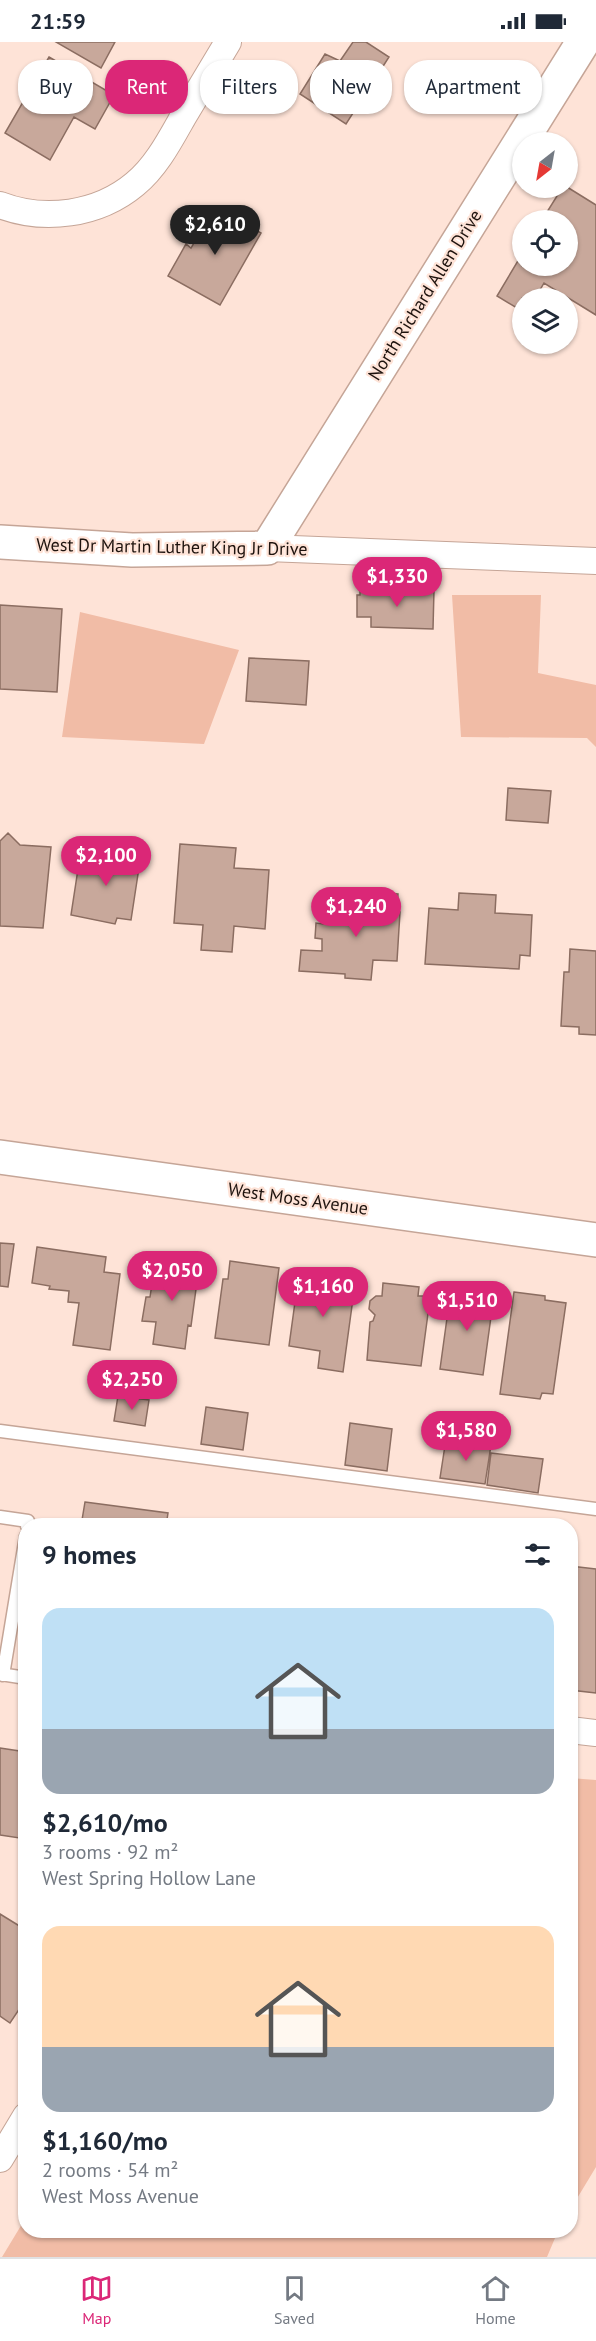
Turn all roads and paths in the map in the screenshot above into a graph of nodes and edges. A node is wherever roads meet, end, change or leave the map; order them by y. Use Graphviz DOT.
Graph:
graph roads {
  1 [pos="228,42"];
  2 [pos="583,42"];
  3 [pos="0,205"];
  4 [pos="0,542"];
  5 [pos="267,548"];
  6 [pos="596,561"];
  7 [pos="0,1157"];
  8 [pos="596,1240"];
  9 [pos="0,1431"];
  10 [pos="596,1509"];
  11 [pos="0,1517"];
  12 [pos="18,1520"];
  13 [pos="18,1582"];
  14 [pos="2,1675"];
  15 [pos="18,1677"];
  16 [pos="578,1731"];
  17 [pos="596,1733"];
  18 [pos="18,2129"];
  19 [pos="0,2159"];
  1 -- 3 [label="street"];
  2 -- 5 [label="street, North Richard Allen Drive"];
  4 -- 5 [label="street, West Dr Martin Luther King Jr Drive"];
  5 -- 6 [label="street, West Dr Martin Luther King Jr Drive"];
  7 -- 8 [label="street, West Moss Avenue"];
  9 -- 10 [label="lane"];
  11 -- 12 [label="lane"];
  13 -- 14 [label="lane"];
  14 -- 15 [label="lane"];
  16 -- 17 [label="street"];
  18 -- 19 [label="street"];
}
